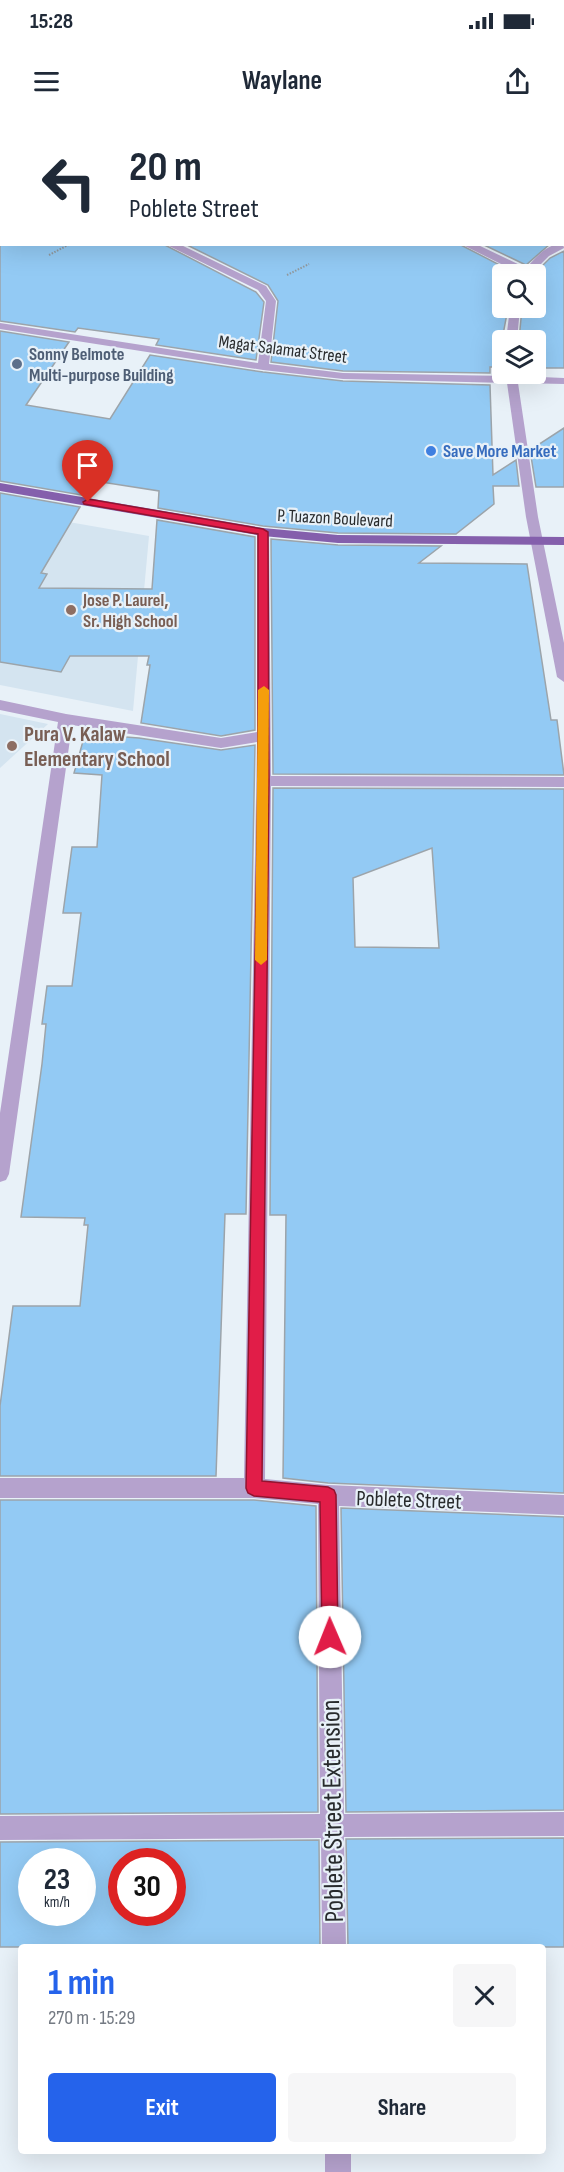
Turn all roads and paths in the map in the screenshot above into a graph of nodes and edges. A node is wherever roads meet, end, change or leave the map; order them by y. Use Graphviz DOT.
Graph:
graph roads {
  1 [pos="66,246"];
  2 [pos="174,246"];
  3 [pos="469,246"];
  4 [pos="560,246"];
  5 [pos="49,255"];
  6 [pos="507,264"];
  7 [pos="535,264"];
  8 [pos="0,326"];
  9 [pos="262,367"];
  10 [pos="492,377"];
  11 [pos="546,380"];
  12 [pos="564,381"];
  13 [pos="512,384"];
  14 [pos="0,487"];
  15 [pos="263,532"];
  16 [pos="537,541"];
  17 [pos="564,541"];
  18 [pos="564,677"];
  19 [pos="0,705"];
  20 [pos="66,719"];
  21 [pos="264,736"];
  22 [pos="264,781"];
  23 [pos="564,782"];
  24 [pos="0,1174"];
  25 [pos="0,1488"];
  26 [pos="254,1488"];
  27 [pos="328,1495"];
  28 [pos="564,1505"];
  29 [pos="564,1824"];
  30 [pos="332,1826"];
  31 [pos="0,1828"];
  32 [pos="334,1944"];
  33 [pos="338,2154"];
  34 [pos="338,2172"];
  1 -- 5 [label="path"];
  2 -- 9 [label="street"];
  3 -- 6 [label="street"];
  4 -- 7 [label="street"];
  8 -- 9 [label="street, Magat Salamat Street"];
  9 -- 10 [label="street, Magat Salamat Street"];
  11 -- 12 [label="street, Magat Salamat Street"];
  13 -- 16 [label="street"];
  14 -- 15 [label="main road, P. Tuazon Boulevard"];
  15 -- 16 [label="main road, P. Tuazon Boulevard"];
  15 -- 21 [label="street"];
  16 -- 17 [label="main road, P. Tuazon Boulevard"];
  16 -- 18 [label="street"];
  19 -- 20 [label="street"];
  20 -- 21 [label="street"];
  20 -- 24 [label="street"];
  21 -- 22 [label="street"];
  22 -- 23 [label="street"];
  22 -- 26 [label="street"];
  25 -- 26 [label="street, Poblete Street"];
  26 -- 27 [label="street, Poblete Street"];
  27 -- 28 [label="street, Poblete Street"];
  27 -- 30 [label="street, Poblete Street Extension"];
  29 -- 30 [label="street"];
  30 -- 31 [label="street"];
  30 -- 32 [label="street, Poblete Street Extension"];
  33 -- 34 [label="street"];
}
